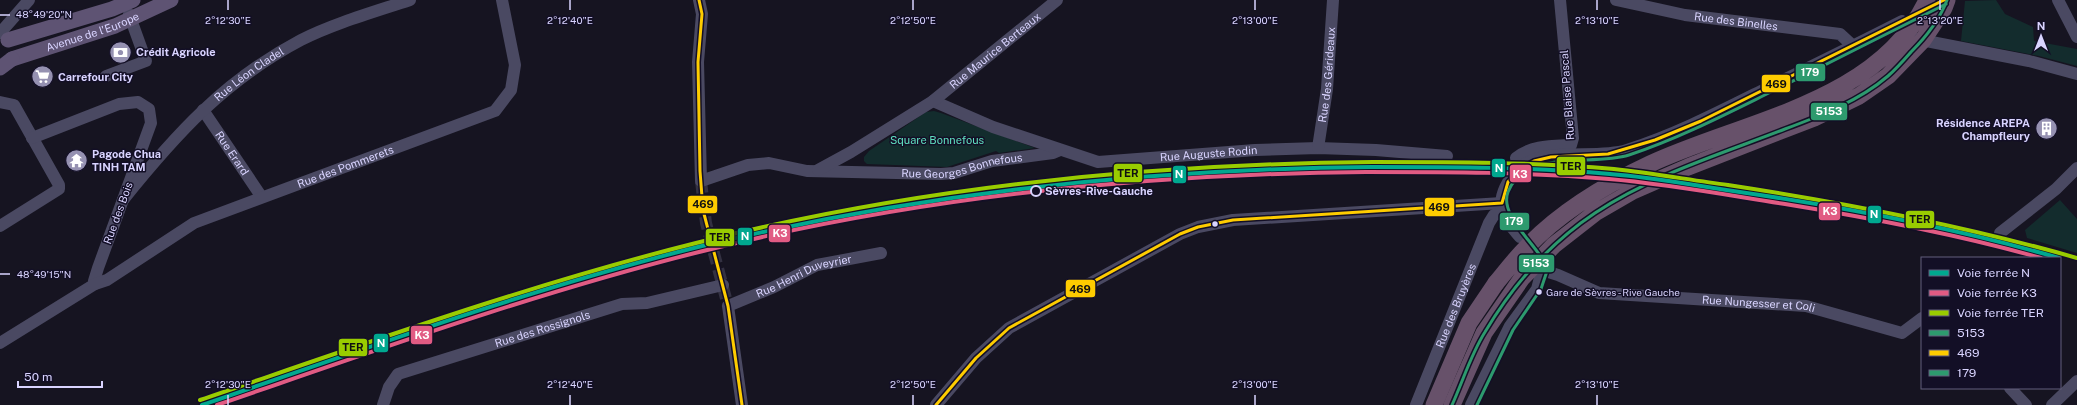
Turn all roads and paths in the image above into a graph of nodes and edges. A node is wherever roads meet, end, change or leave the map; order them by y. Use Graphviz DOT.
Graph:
graph roads {
  1 [pos="29,0"];
  2 [pos="171,0"];
  3 [pos="410,0"];
  4 [pos="502,0"];
  5 [pos="699,0"];
  6 [pos="1057,0"];
  7 [pos="1333,0"];
  8 [pos="1560,0"];
  9 [pos="1616,0"];
  10 [pos="1927,0"];
  11 [pos="1947,0"];
  12 [pos="2058,0"];
  13 [pos="131,11"];
  14 [pos="1902,21"];
  15 [pos="1881,32"];
  16 [pos="3,37"];
  17 [pos="2077,37"];
  18 [pos="1853,46"];
  19 [pos="12,59"];
  20 [pos="0,68"];
  21 [pos="2077,74"];
  22 [pos="106,76"];
  23 [pos="933,101"];
  24 [pos="0,102"];
  25 [pos="203,110"];
  26 [pos="32,138"];
  27 [pos="1318,148"];
  28 [pos="855,149"];
  29 [pos="1060,150"];
  30 [pos="1447,156"];
  31 [pos="1522,166"];
  32 [pos="2077,168"];
  33 [pos="817,170"];
  34 [pos="862,172"];
  35 [pos="261,196"];
  36 [pos="123,200"];
  37 [pos="1502,208"];
  38 [pos="0,226"];
  39 [pos="2000,234"];
  40 [pos="1520,237"];
  41 [pos="881,253"];
  42 [pos="95,284"];
  43 [pos="723,285"];
  44 [pos="1921,319"];
  45 [pos="0,344"];
  46 [pos="2077,381"];
  47 [pos="2011,389"];
  48 [pos="383,405"];
  49 [pos="742,405"];
  50 [pos="936,405"];
  51 [pos="1416,405"];
  52 [pos="1434,405"];
  53 [pos="1452,405"];
  54 [pos="1472,405"];
  55 [pos="2026,405"];
  56 [pos="2052,405"];
  1 -- 16 [label="street"];
  2 -- 13 [label="main road, Avenue de l'Europe"];
  3 -- 25 [label="street, Rue Léon Cladel"];
  4 -- 35 [label="street, Rue des Pommerets"];
  5 -- 33 [label="street, Rue Georges Bonnefous"];
  6 -- 23 [label="street, Rue Maurice Berteaux"];
  7 -- 27 [label="street, Rue des Gérideaux"];
  8 -- 31 [label="street, Rue Blaise Pascal"];
  9 -- 18 [label="street, Rue des Binelles"];
  10 -- 52 [label="highway, bridge"];
  11 -- 53 [label="highway, bridge"];
  12 -- 17 [label="street"];
  13 -- 16 [label="main road, Avenue de l'Europe"];
  13 -- 19 [label="main road, Avenue de l'Europe"];
  13 -- 22 [label="street"];
  14 -- 15 [label="street"];
  15 -- 18 [label="street"];
  15 -- 21 [label="street"];
  16 -- 19 [label="main road"];
  18 -- 31 [label="street"];
  19 -- 20 [label="main road, Avenue de l'Europe"];
  23 -- 28 [label="street"];
  23 -- 29 [label="street, Rue Auguste Rodin"];
  24 -- 26 [label="street"];
  25 -- 35 [label="street, Rue Erard"];
  25 -- 36 [label="street, Rue Léon Cladel"];
  26 -- 36 [label="street, Rue des Bois"];
  26 -- 38 [label="street"];
  27 -- 29 [label="street, Rue Auguste Rodin"];
  27 -- 30 [label="street, Rue Auguste Rodin"];
  28 -- 33 [label="street"];
  28 -- 34 [label="street"];
  29 -- 34 [label="street, Rue Georges Bonnefous"];
  31 -- 37 [label="street"];
  32 -- 39 [label="street"];
  33 -- 34 [label="street, Rue Georges Bonnefous"];
  35 -- 42 [label="street, Rue des Pommerets"];
  36 -- 42 [label="street, Rue des Bois"];
  37 -- 40 [label="street"];
  37 -- 50 [label="street"];
  37 -- 51 [label="street, Rue des Bruyères"];
  41 -- 49 [label="street, Rue Henri Duveyrier"];
  42 -- 45 [label="street"];
  43 -- 48 [label="street, Rue des Rossignols"];
  44 -- 54 [label="street, Rue Nungesser et Coli"];
  46 -- 56 [label="street"];
  47 -- 55 [label="street"];
}
